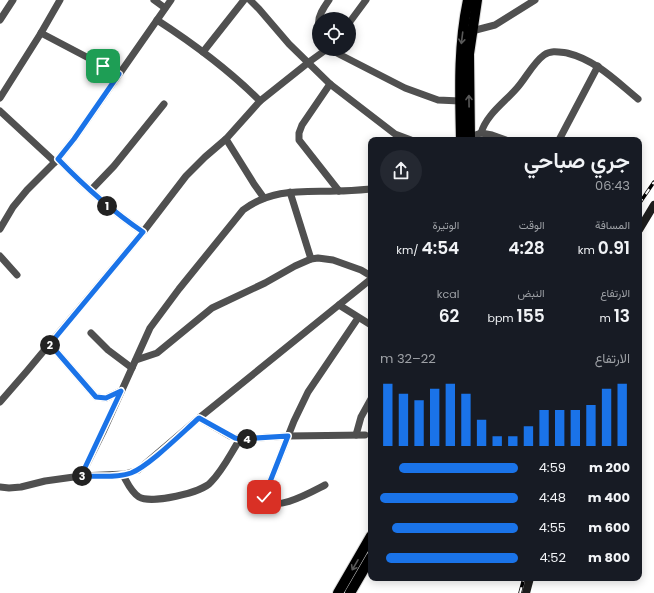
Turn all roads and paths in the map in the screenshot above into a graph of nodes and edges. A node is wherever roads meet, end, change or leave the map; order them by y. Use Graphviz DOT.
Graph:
graph roads {
  1 [pos="13,0"];
  2 [pos="60,0"];
  3 [pos="154,0"];
  4 [pos="171,0"];
  5 [pos="244,0"];
  6 [pos="250,0"];
  7 [pos="329,0"];
  8 [pos="366,0"];
  9 [pos="468,0"];
  10 [pos="477,0"];
  11 [pos="535,0"];
  12 [pos="165,8"];
  13 [pos="322,12"];
  14 [pos="356,14"];
  15 [pos="0,20"];
  16 [pos="157,20"];
  17 [pos="472,31"];
  18 [pos="41,33"];
  19 [pos="203,52"];
  20 [pos="317,56"];
  21 [pos="342,56"];
  22 [pos="308,62"];
  23 [pos="598,66"];
  24 [pos="119,74"];
  25 [pos="330,84"];
  26 [pos="0,98"];
  27 [pos="638,99"];
  28 [pos="460,100"];
  29 [pos="260,101"];
  30 [pos="164,104"];
  31 [pos="0,111"];
  32 [pos="481,133"];
  33 [pos="402,137"];
  34 [pos="467,137"];
  35 [pos="467,137"];
  36 [pos="472,137"];
  37 [pos="498,137"];
  38 [pos="561,137"];
  39 [pos="226,139"];
  40 [pos="56,161"];
  41 [pos="368,189"];
  42 [pos="91,190"];
  43 [pos="339,191"];
  44 [pos="290,192"];
  45 [pos="264,198"];
  46 [pos="654,205"];
  47 [pos="642,225"];
  48 [pos="0,229"];
  49 [pos="143,232"];
  50 [pos="0,256"];
  51 [pos="312,259"];
  52 [pos="17,275"];
  53 [pos="368,275"];
  54 [pos="368,280"];
  55 [pos="338,305"];
  56 [pos="358,318"];
  57 [pos="368,323"];
  58 [pos="91,333"];
  59 [pos="50,344"];
  60 [pos="136,360"];
  61 [pos="132,368"];
  62 [pos="121,391"];
  63 [pos="0,402"];
  64 [pos="368,404"];
  65 [pos="199,418"];
  66 [pos="356,435"];
  67 [pos="365,435"];
  68 [pos="288,436"];
  69 [pos="240,439"];
  70 [pos="122,475"];
  71 [pos="81,476"];
  72 [pos="326,485"];
  73 [pos="0,487"];
  74 [pos="368,541"];
  75 [pos="368,562"];
  76 [pos="529,581"];
  77 [pos="338,593"];
  78 [pos="350,593"];
  79 [pos="526,593"];
  1 -- 15 [label="street"];
  2 -- 18 [label="street"];
  3 -- 12 [label="street"];
  4 -- 12 [label="street"];
  5 -- 19 [label="street"];
  6 -- 22 [label="street"];
  7 -- 13 [label="street"];
  8 -- 14 [label="street"];
  9 -- 28 [label="main road, one-way"];
  10 -- 17 [label="main road"];
  11 -- 17 [label="street"];
  12 -- 16 [label="street"];
  16 -- 19 [label="street"];
  16 -- 24 [label="street"];
  35 -- 17 [label="main road, one-way"];
  18 -- 24 [label="street"];
  18 -- 26 [label="street"];
  19 -- 29 [label="street"];
  20 -- 22 [label="street"];
  21 -- 28 [label="street"];
  22 -- 25 [label="street"];
  22 -- 29 [label="street"];
  23 -- 27 [label="street"];
  23 -- 32 [label="street"];
  23 -- 38 [label="street"];
  24 -- 40 [label="street"];
  25 -- 33 [label="street"];
  25 -- 43 [label="street"];
  28 -- 34 [label="main road"];
  29 -- 39 [label="street"];
  30 -- 42 [label="street"];
  31 -- 40 [label="street"];
  32 -- 36 [label="street"];
  32 -- 37 [label="street"];
  39 -- 45 [label="street"];
  39 -- 49 [label="street"];
  40 -- 42 [label="street"];
  40 -- 48 [label="street"];
  41 -- 43 [label="street"];
  42 -- 49 [label="street"];
  43 -- 44 [label="street"];
  44 -- 45 [label="street"];
  44 -- 51 [label="street"];
  45 -- 60 [label="street"];
  46 -- 47 [label="street"];
  49 -- 59 [label="street"];
  50 -- 52 [label="street"];
  51 -- 53 [label="street"];
  51 -- 60 [label="street"];
  54 -- 55 [label="street"];
  55 -- 56 [label="street"];
  55 -- 65 [label="street"];
  56 -- 57 [label="street"];
  56 -- 68 [label="street"];
  58 -- 61 [label="street"];
  59 -- 62 [label="street"];
  59 -- 63 [label="street"];
  60 -- 61 [label="street"];
  61 -- 62 [label="street"];
  62 -- 71 [label="street"];
  64 -- 66 [label="street"];
  65 -- 69 [label="street"];
  65 -- 70 [label="street"];
  66 -- 67 [label="street"];
  66 -- 68 [label="street"];
  68 -- 69 [label="street"];
  68 -- 72 [label="street"];
  69 -- 70 [label="street"];
  70 -- 71 [label="street"];
  71 -- 73 [label="street"];
  74 -- 77 [label="main road, one-way"];
  75 -- 78 [label="main road"];
  76 -- 79 [label="street"];
}
